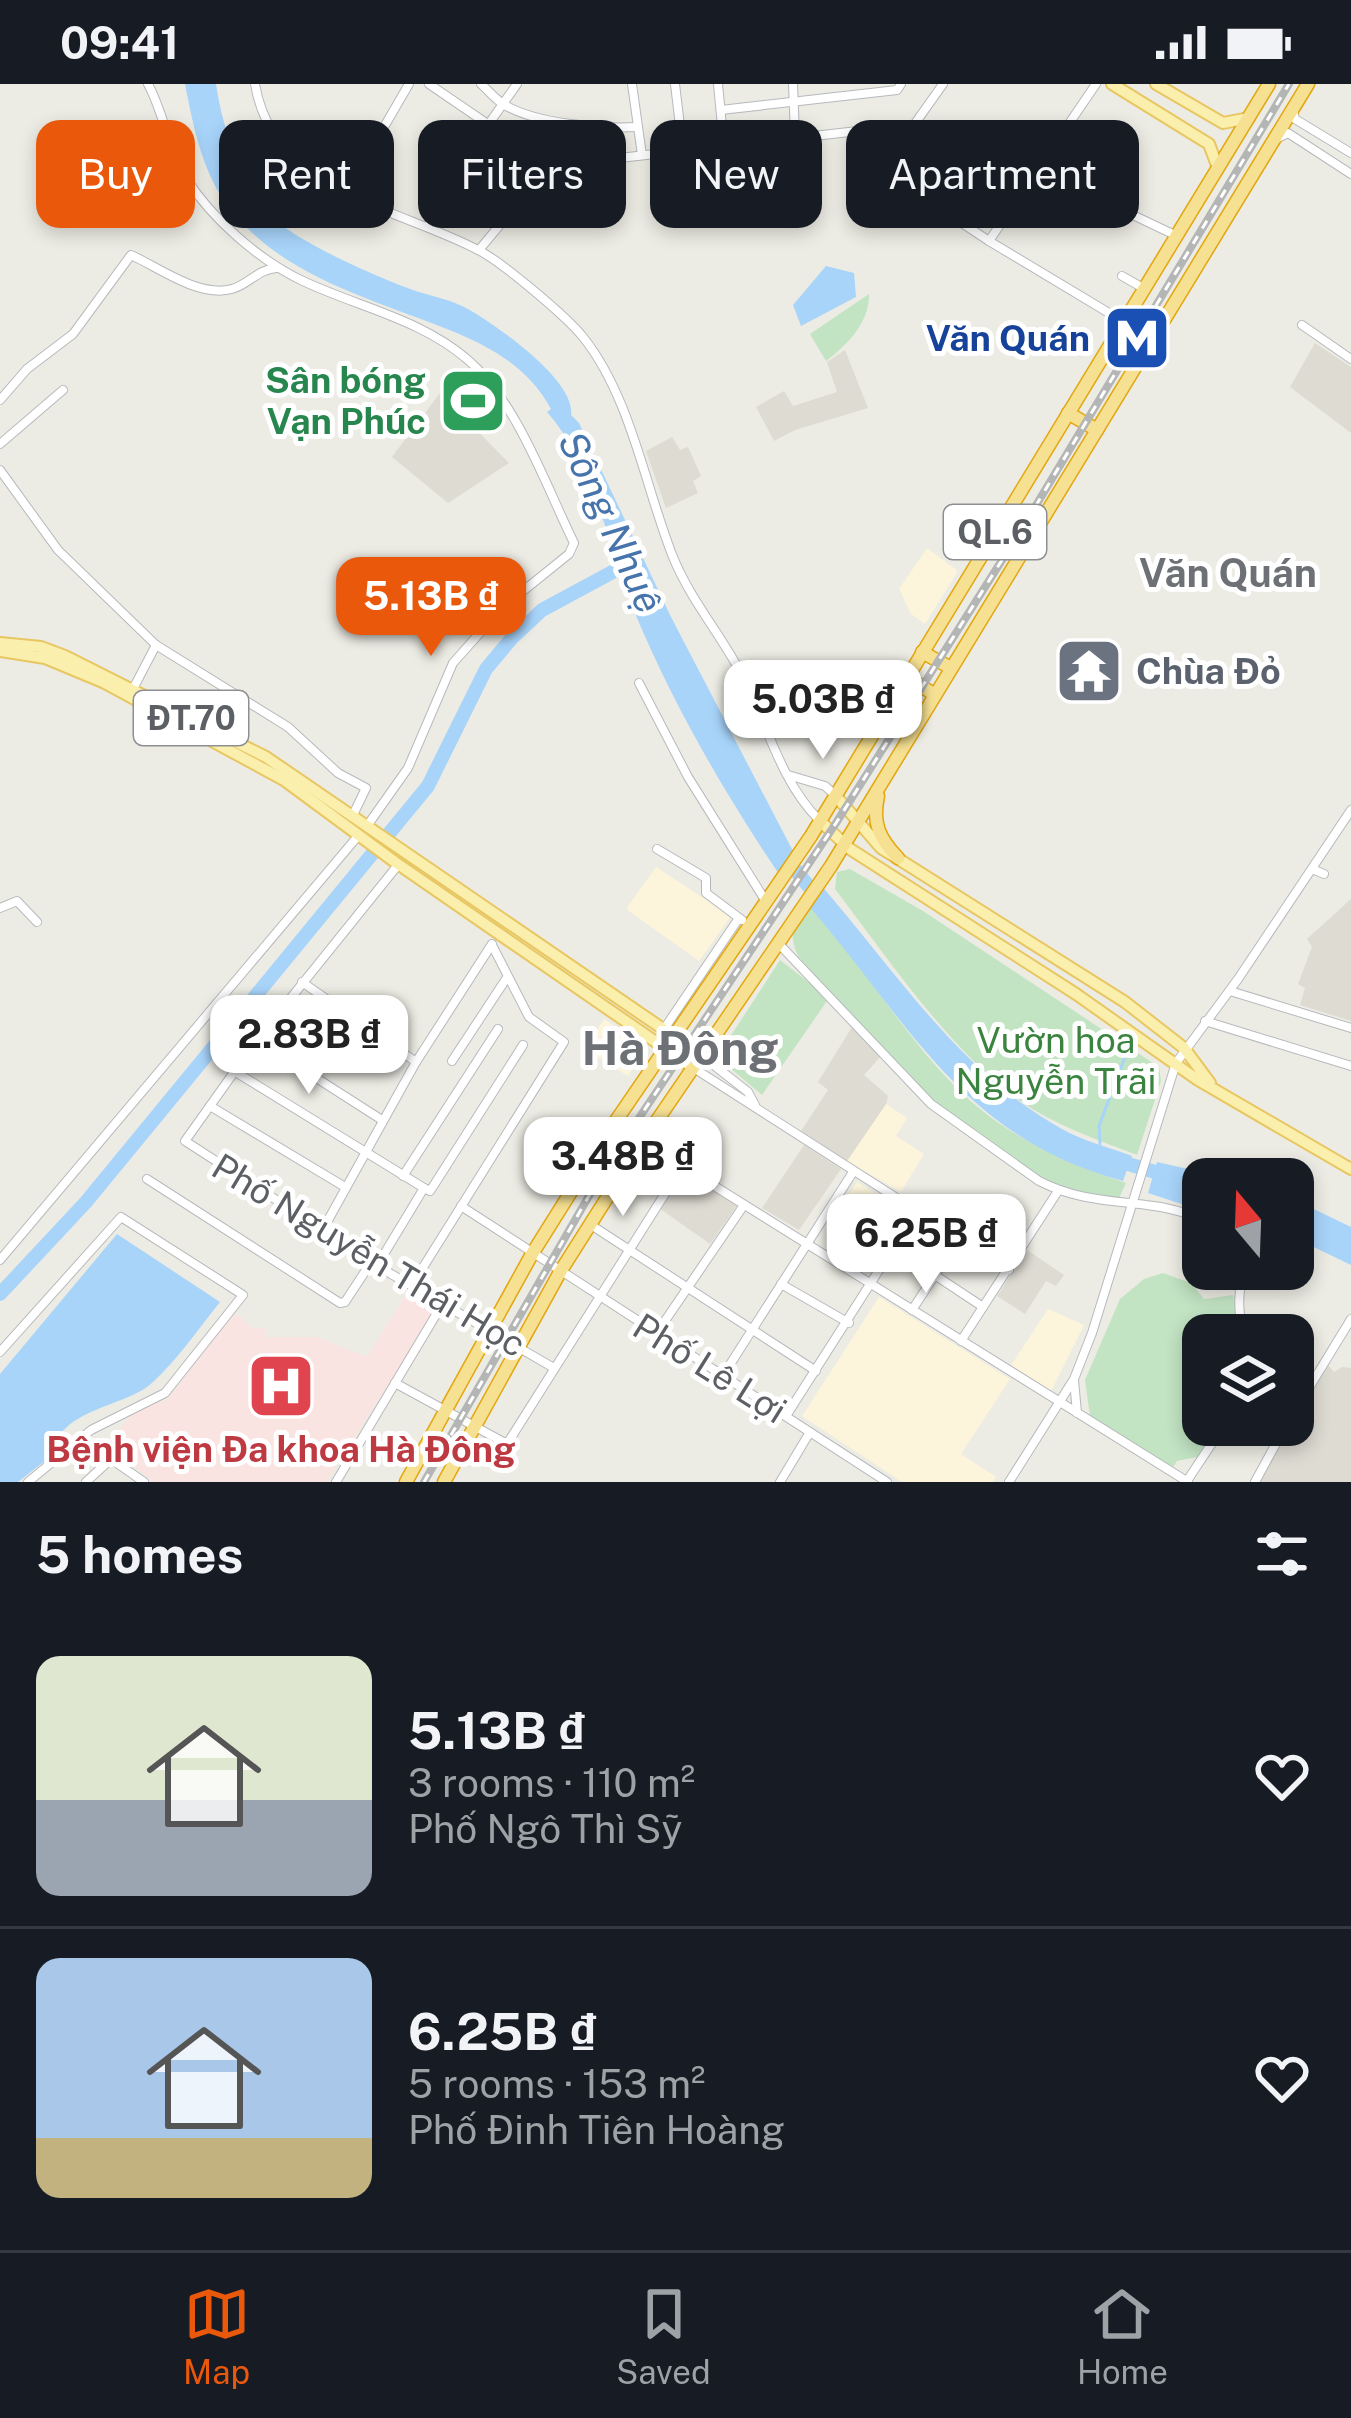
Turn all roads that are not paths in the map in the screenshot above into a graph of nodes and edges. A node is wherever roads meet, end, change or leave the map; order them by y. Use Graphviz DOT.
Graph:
graph roads {
  1 [pos="148,84"];
  2 [pos="255,84"];
  3 [pos="410,84"];
  4 [pos="429,84"];
  5 [pos="481,84"];
  6 [pos="517,84"];
  7 [pos="632,84"];
  8 [pos="675,84"];
  9 [pos="718,84"];
  10 [pos="793,84"];
  11 [pos="901,84"];
  12 [pos="943,84"];
  13 [pos="1096,84"];
  14 [pos="1112,84"];
  15 [pos="1156,84"];
  16 [pos="1269,84"];
  17 [pos="1308,84"];
  18 [pos="793,102"];
  19 [pos="505,105"];
  20 [pos="721,110"];
  21 [pos="1293,110"];
  22 [pos="1249,118"];
  23 [pos="1215,119"];
  24 [pos="267,120"];
  25 [pos="389,120"];
  26 [pos="480,120"];
  27 [pos="493,120"];
  28 [pos="679,120"];
  29 [pos="722,120"];
  30 [pos="794,120"];
  31 [pos="916,120"];
  32 [pos="1072,120"];
  33 [pos="1308,126"];
  34 [pos="638,127"];
  35 [pos="1203,139"];
  36 [pos="1275,140"];
  37 [pos="1300,140"];
  38 [pos="1351,153"];
  39 [pos="650,154"];
  40 [pos="642,155"];
  41 [pos="626,157"];
  42 [pos="1217,170"];
  43 [pos="1351,174"];
  44 [pos="1139,218"];
  45 [pos="432,228"];
  46 [pos="497,228"];
  47 [pos="968,228"];
  48 [pos="999,228"];
  49 [pos="1177,236"];
  50 [pos="989,242"];
  51 [pos="479,250"];
  52 [pos="278,268"];
  53 [pos="1122,277"];
  54 [pos="1145,288"];
  55 [pos="1124,322"];
  56 [pos="1301,325"];
  57 [pos="1351,359"];
  58 [pos="63,390"];
  59 [pos="0,400"];
  60 [pos="1068,413"];
  61 [pos="1097,430"];
  62 [pos="0,444"];
  63 [pos="0,470"];
  64 [pos="156,645"];
  65 [pos="0,647"];
  66 [pos="922,652"];
  67 [pos="951,668"];
  68 [pos="90,672"];
  69 [pos="907,677"];
  70 [pos="639,683"];
  71 [pos="134,687"];
  72 [pos="935,695"];
  73 [pos="238,699"];
  74 [pos="224,730"];
  75 [pos="787,775"];
  76 [pos="879,786"];
  77 [pos="307,791"];
  78 [pos="836,796"];
  79 [pos="1351,810"];
  80 [pos="352,817"];
  81 [pos="820,821"];
  82 [pos="857,824"];
  83 [pos="364,833"];
  84 [pos="844,843"];
  85 [pos="657,849"];
  86 [pos="898,858"];
  87 [pos="400,859"];
  88 [pos="1312,869"];
  89 [pos="1324,874"];
  90 [pos="439,885"];
  91 [pos="769,897"];
  92 [pos="0,908"];
  93 [pos="744,921"];
  94 [pos="37,922"];
  95 [pos="495,939"];
  96 [pos="778,943"];
  97 [pos="546,958"];
  98 [pos="1060,961"];
  99 [pos="1049,976"];
  100 [pos="506,978"];
  101 [pos="302,982"];
  102 [pos="1230,991"];
  103 [pos="1125,1002"];
  104 [pos="1114,1019"];
  105 [pos="1205,1022"];
  106 [pos="1351,1028"];
  107 [pos="498,1030"];
  108 [pos="665,1037"];
  109 [pos="257,1040"];
  110 [pos="523,1045"];
  111 [pos="1184,1048"];
  112 [pos="704,1057"];
  113 [pos="452,1061"];
  114 [pos="416,1062"];
  115 [pos="1176,1064"];
  116 [pos="1351,1066"];
  117 [pos="696,1069"];
  118 [pos="234,1071"];
  119 [pos="1213,1086"];
  120 [pos="210,1106"];
  121 [pos="756,1106"];
  122 [pos="382,1120"];
  123 [pos="643,1141"];
  124 [pos="365,1149"];
  125 [pos="683,1165"];
  126 [pos="1351,1169"];
  127 [pos="853,1172"];
  128 [pos="403,1176"];
  129 [pos="147,1179"];
  130 [pos="345,1187"];
  131 [pos="424,1188"];
  132 [pos="1058,1191"];
  133 [pos="744,1204"];
  134 [pos="1132,1205"];
  135 [pos="461,1206"];
  136 [pos="916,1212"];
  137 [pos="1182,1214"];
  138 [pos="590,1224"];
  139 [pos="322,1232"];
  140 [pos="960,1237"];
  141 [pos="808,1244"];
  142 [pos="631,1247"];
  143 [pos="894,1248"];
  144 [pos="532,1254"];
  145 [pos="0,1260"];
  146 [pos="375,1263"];
  147 [pos="1009,1270"];
  148 [pos="560,1272"];
  149 [pos="934,1275"];
  150 [pos="781,1284"];
  151 [pos="687,1285"];
  152 [pos="872,1285"];
  153 [pos="412,1286"];
  154 [pos="599,1298"];
  155 [pos="443,1304"];
  156 [pos="983,1307"];
  157 [pos="912,1310"];
  158 [pos="1351,1319"];
  159 [pos="849,1323"];
  160 [pos="751,1329"];
  161 [pos="490,1332"];
  162 [pos="656,1334"];
  163 [pos="961,1341"];
  164 [pos="520,1347"];
  165 [pos="0,1352"];
  166 [pos="554,1368"];
  167 [pos="816,1371"];
  168 [pos="722,1377"];
  169 [pos="1073,1379"];
  170 [pos="1314,1380"];
  171 [pos="395,1383"];
  172 [pos="1058,1403"];
  173 [pos="448,1411"];
  174 [pos="1077,1415"];
  175 [pos="786,1416"];
  176 [pos="477,1427"];
  177 [pos="810,1432"];
  178 [pos="1211,1446"];
  179 [pos="1275,1446"];
  180 [pos="28,1482"];
  181 [pos="86,1482"];
  182 [pos="144,1482"];
  183 [pos="336,1482"];
  184 [pos="406,1482"];
  185 [pos="444,1482"];
  186 [pos="780,1482"];
  187 [pos="887,1482"];
  188 [pos="1009,1482"];
  189 [pos="1188,1482"];
  190 [pos="1255,1482"];
  1 -- 52 [label="street"];
  2 -- 24 [label="street"];
  3 -- 25 [label="street"];
  4 -- 26 [label="street"];
  5 -- 19 [label="street"];
  6 -- 19 [label="street"];
  7 -- 34 [label="street"];
  8 -- 28 [label="street"];
  9 -- 20 [label="street"];
  10 -- 18 [label="street"];
  11 -- 18 [label="street"];
  12 -- 31 [label="street"];
  13 -- 32 [label="street"];
  14 -- 35 [label="main road"];
  15 -- 23 [label="main road"];
  16 -- 22 [label="highway, QL.6"];
  17 -- 21 [label="highway, QL.6"];
  18 -- 20 [label="street"];
  18 -- 30 [label="street"];
  19 -- 27 [label="street"];
  19 -- 34 [label="street"];
  20 -- 29 [label="street"];
  21 -- 33 [label="street"];
  21 -- 36 [label="highway, QL.6"];
  22 -- 23 [label="main road"];
  22 -- 42 [label="highway, QL.6"];
  23 -- 35 [label="main road"];
  33 -- 37 [label="street"];
  33 -- 38 [label="street"];
  34 -- 40 [label="street"];
  35 -- 42 [label="main road"];
  36 -- 37 [label="street"];
  36 -- 61 [label="highway, QL.6"];
  37 -- 43 [label="street"];
  39 -- 40 [label="street"];
  40 -- 41 [label="street"];
  42 -- 49 [label="highway, QL.6"];
  44 -- 49 [label="street"];
  45 -- 51 [label="street"];
  46 -- 51 [label="street"];
  47 -- 50 [label="street"];
  48 -- 50 [label="street"];
  49 -- 54 [label="highway, QL.6"];
  50 -- 55 [label="street"];
  51 -- 75 [label="street"];
  52 -- 59 [label="street"];
  52 -- 83 [label="street"];
  53 -- 54 [label="street"];
  54 -- 55 [label="highway, QL.6"];
  55 -- 60 [label="highway, QL.6"];
  56 -- 57 [label="street"];
  58 -- 62 [label="street"];
  60 -- 61 [label="highway"];
  60 -- 66 [label="highway, QL.6"];
  61 -- 67 [label="highway, QL.6"];
  63 -- 64 [label="street"];
  64 -- 71 [label="street"];
  64 -- 73 [label="street"];
  65 -- 68 [label="main road, ĐT.70"];
  66 -- 67 [label="highway"];
  66 -- 69 [label="highway, QL.6"];
  67 -- 72 [label="highway, QL.6"];
  68 -- 71 [label="main road, ĐT.70"];
  68 -- 77 [label="main road, ĐT.70"];
  69 -- 72 [label="highway"];
  69 -- 78 [label="highway, QL.6"];
  70 -- 91 [label="street"];
  71 -- 74 [label="main road, ĐT.70"];
  72 -- 76 [label="highway, QL.6"];
  73 -- 74 [label="street"];
  73 -- 80 [label="street"];
  74 -- 77 [label="main road, ĐT.70"];
  75 -- 78 [label="street"];
  75 -- 81 [label="street"];
  76 -- 82 [label="highway, QL.6"];
  76 -- 86 [label="highway"];
  77 -- 80 [label="main road, ĐT.70"];
  77 -- 83 [label="main road, ĐT.70"];
  78 -- 81 [label="highway, QL.6"];
  78 -- 82 [label="main road"];
  79 -- 88 [label="street"];
  80 -- 83 [label="main road, ĐT.70"];
  81 -- 84 [label="main road"];
  81 -- 91 [label="highway, QL.6"];
  82 -- 84 [label="highway, QL.6"];
  82 -- 86 [label="main road"];
  83 -- 87 [label="main road, ĐT.70"];
  83 -- 145 [label="street"];
  84 -- 96 [label="highway, QL.6"];
  84 -- 99 [label="main road"];
  85 -- 93 [label="street"];
  86 -- 98 [label="main road"];
  87 -- 90 [label="main road, ĐT.70"];
  87 -- 101 [label="street"];
  88 -- 89 [label="street"];
  88 -- 102 [label="street"];
  90 -- 95 [label="main road, ĐT.70"];
  90 -- 97 [label="main road, ĐT.70"];
  91 -- 93 [label="highway, QL.6"];
  92 -- 94 [label="street"];
  93 -- 108 [label="highway, QL.6"];
  95 -- 97 [label="main road, ĐT.70"];
  95 -- 100 [label="street"];
  95 -- 114 [label="street"];
  96 -- 112 [label="highway, QL.6"];
  96 -- 132 [label="street"];
  97 -- 108 [label="main road, ĐT.70"];
  98 -- 99 [label="main road"];
  98 -- 103 [label="main road"];
  99 -- 104 [label="main road"];
  100 -- 113 [label="street"];
  100 -- 135 [label="street"];
  101 -- 109 [label="street"];
  101 -- 114 [label="street"];
  102 -- 105 [label="street"];
  102 -- 106 [label="street"];
  103 -- 104 [label="main road"];
  103 -- 111 [label="main road"];
  104 -- 115 [label="main road"];
  105 -- 111 [label="street"];
  105 -- 116 [label="street"];
  107 -- 128 [label="street"];
  108 -- 112 [label="main road, ĐT.70"];
  108 -- 117 [label="main road, ĐT.70"];
  108 -- 144 [label="highway, QL.6"];
  109 -- 118 [label="street"];
  109 -- 122 [label="street"];
  110 -- 131 [label="street"];
  111 -- 115 [label="street"];
  111 -- 119 [label="main road"];
  112 -- 117 [label="highway, QL.6"];
  112 -- 121 [label="street"];
  114 -- 122 [label="street"];
  115 -- 119 [label="main road"];
  115 -- 134 [label="street"];
  117 -- 121 [label="street"];
  117 -- 123 [label="highway, QL.6"];
  118 -- 120 [label="street"];
  118 -- 124 [label="street"];
  119 -- 126 [label="main road"];
  120 -- 130 [label="street"];
  120 -- 139 [label="street, Phố Nguyễn Thái Học"];
  121 -- 127 [label="street"];
  122 -- 124 [label="street"];
  123 -- 125 [label="street"];
  123 -- 138 [label="highway, QL.6"];
  124 -- 128 [label="street"];
  124 -- 130 [label="street"];
  125 -- 133 [label="street"];
  125 -- 142 [label="street"];
  127 -- 136 [label="street"];
  127 -- 141 [label="street"];
  128 -- 131 [label="street"];
  129 -- 146 [label="street"];
  130 -- 139 [label="street"];
  131 -- 146 [label="street"];
  132 -- 134 [label="street"];
  132 -- 147 [label="street"];
  133 -- 141 [label="street"];
  133 -- 151 [label="street"];
  134 -- 137 [label="street"];
  134 -- 169 [label="street"];
  135 -- 144 [label="street, Phố Lê Lợi"];
  135 -- 153 [label="street"];
  136 -- 140 [label="street"];
  136 -- 143 [label="street"];
  138 -- 142 [label="street"];
  138 -- 148 [label="highway, QL.6"];
  139 -- 146 [label="street, Phố Nguyễn Thái Học"];
  140 -- 147 [label="street"];
  140 -- 149 [label="street"];
  141 -- 150 [label="street"];
  141 -- 152 [label="street"];
  142 -- 151 [label="street"];
  142 -- 154 [label="street"];
  143 -- 149 [label="street"];
  143 -- 152 [label="street"];
  144 -- 148 [label="street, Phố Lê Lợi"];
  144 -- 161 [label="highway, QL.6"];
  146 -- 153 [label="street, Phố Nguyễn Thái Học"];
  147 -- 156 [label="street"];
  148 -- 154 [label="street, Phố Lê Lợi"];
  148 -- 164 [label="highway, QL.6"];
  149 -- 156 [label="street"];
  149 -- 157 [label="street"];
  150 -- 159 [label="street"];
  150 -- 160 [label="street"];
  151 -- 160 [label="street"];
  151 -- 162 [label="street"];
  152 -- 157 [label="street"];
  152 -- 159 [label="street"];
  153 -- 155 [label="street, Phố Nguyễn Thái Học"];
  154 -- 162 [label="street, Phố Lê Lợi"];
  154 -- 166 [label="street"];
  155 -- 161 [label="street, Phố Nguyễn Thái Học"];
  155 -- 171 [label="street"];
  156 -- 163 [label="street"];
  157 -- 163 [label="street"];
  158 -- 170 [label="street"];
  159 -- 167 [label="street"];
  160 -- 167 [label="street"];
  160 -- 168 [label="street"];
  161 -- 164 [label="street, Phố Nguyễn Thái Học"];
  161 -- 173 [label="highway, QL.6"];
  162 -- 168 [label="street, Phố Lê Lợi"];
  163 -- 172 [label="street"];
  164 -- 166 [label="street, Phố Nguyễn Thái Học"];
  164 -- 176 [label="highway, QL.6"];
  165 -- 180 [label="street"];
  166 -- 176 [label="street"];
  167 -- 175 [label="street"];
  168 -- 175 [label="street, Phố Lê Lợi"];
  169 -- 172 [label="street"];
  169 -- 174 [label="street"];
  171 -- 173 [label="street"];
  171 -- 183 [label="street"];
  172 -- 174 [label="street"];
  172 -- 188 [label="street"];
  173 -- 176 [label="street"];
  173 -- 184 [label="highway, QL.6"];
  174 -- 189 [label="street"];
  175 -- 177 [label="street, Phố Lê Lợi"];
  176 -- 185 [label="highway, QL.6"];
  177 -- 186 [label="street"];
  177 -- 187 [label="street, Phố Lê Lợi"];
  178 -- 189 [label="street"];
  179 -- 190 [label="street"];
  181 -- 182 [label="street"];
}
